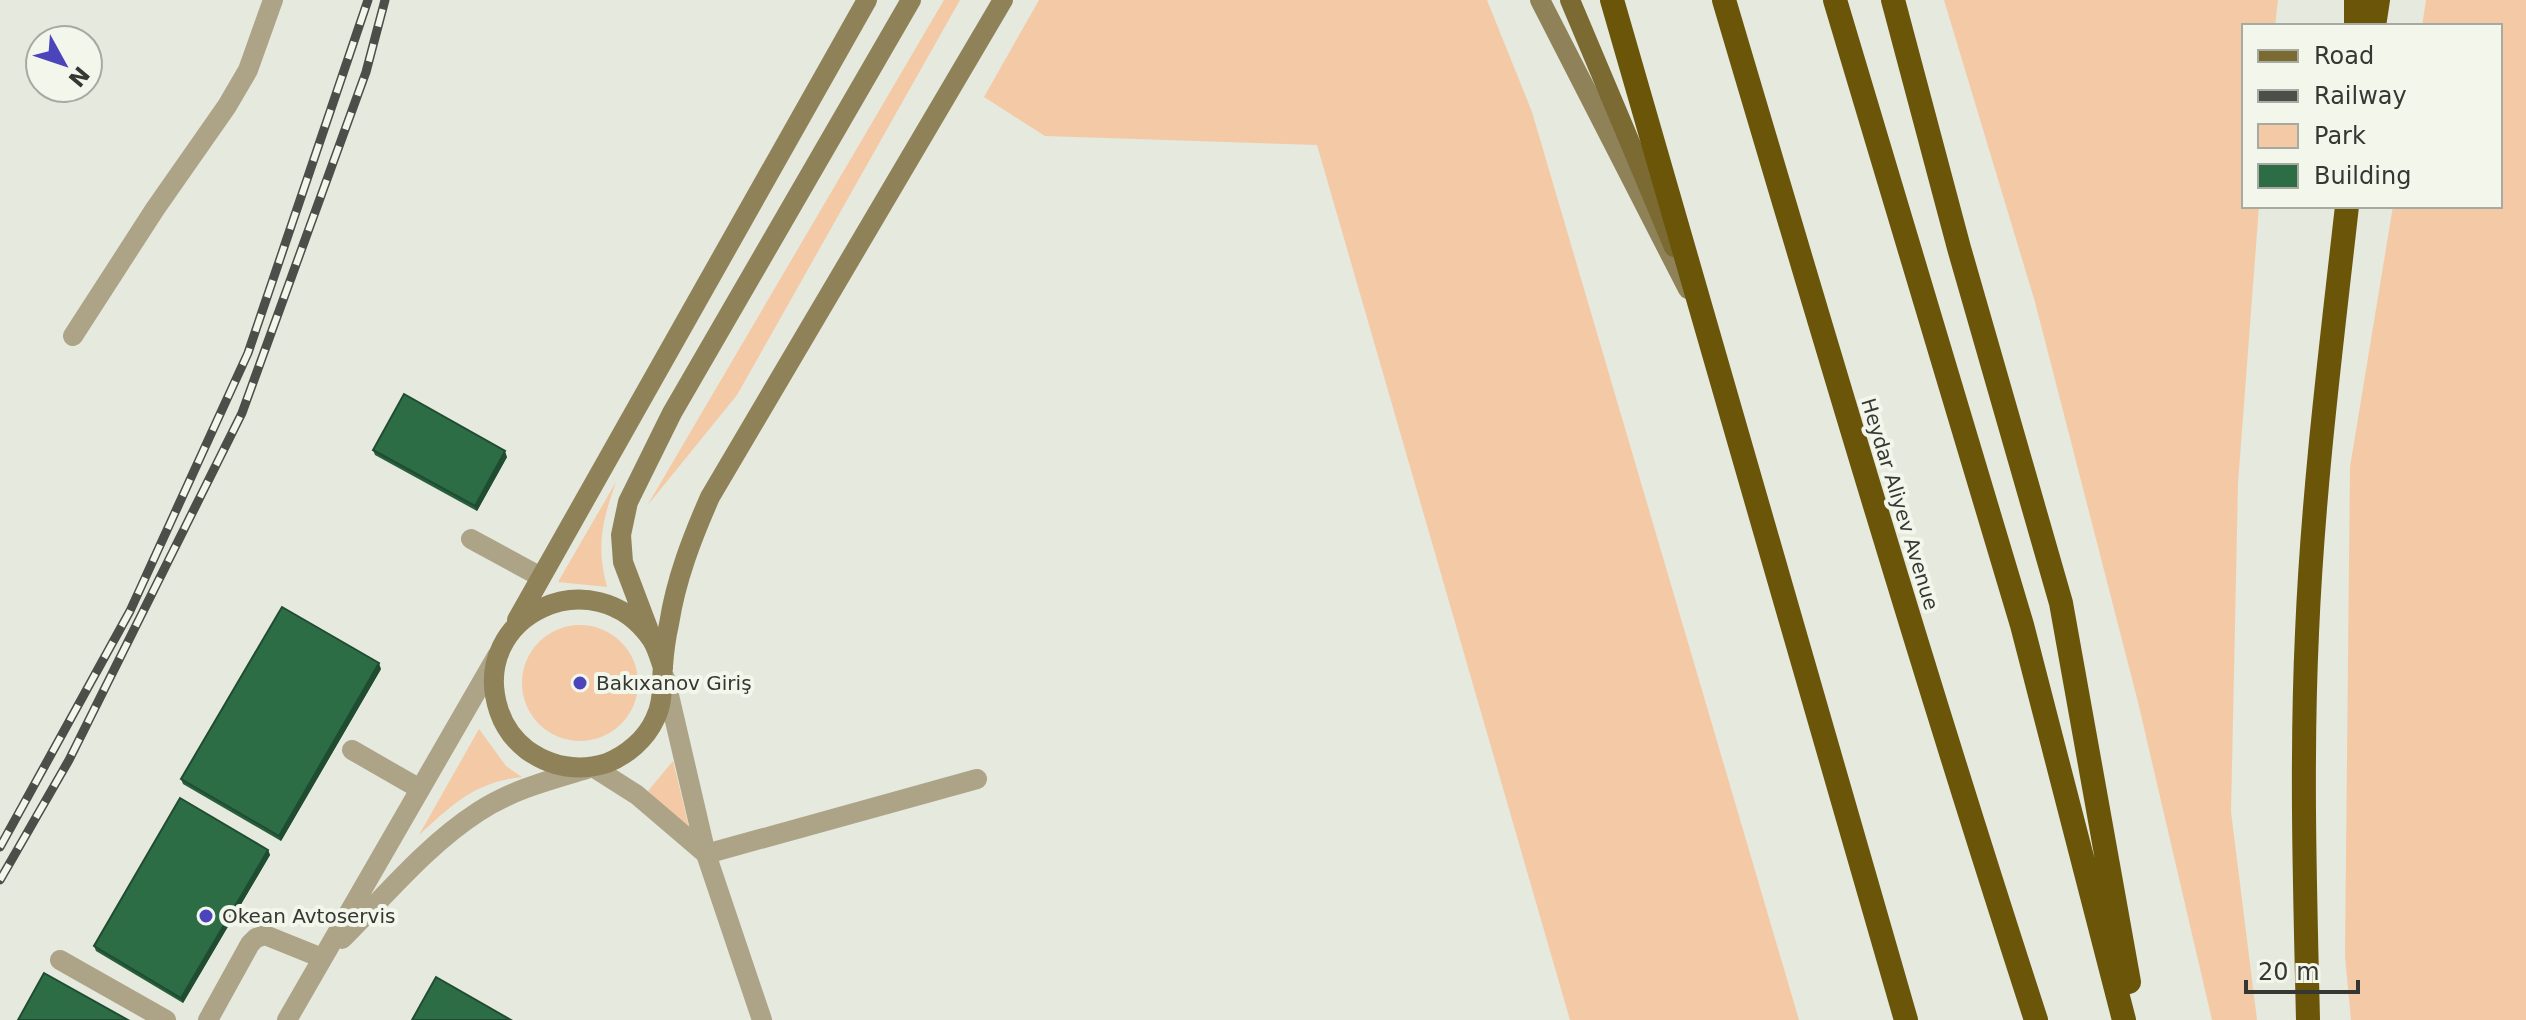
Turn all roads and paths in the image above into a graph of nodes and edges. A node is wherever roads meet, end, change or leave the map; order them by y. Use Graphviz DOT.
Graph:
graph roads {
  1 [pos="273,0"];
  2 [pos="867,0"];
  3 [pos="911,0"];
  4 [pos="1003,0"];
  5 [pos="1540,0"];
  6 [pos="1570,0"];
  7 [pos="1612,0"];
  8 [pos="1724,0"];
  9 [pos="1835,0"];
  10 [pos="1893,0"];
  11 [pos="2356,0"];
  12 [pos="2378,0"];
  13 [pos="2356,24"];
  14 [pos="2374,24"];
  15 [pos="2347,208"];
  16 [pos="1705,322"];
  17 [pos="73,336"];
  18 [pos="471,539"];
  19 [pos="541,577"];
  20 [pos="654,643"];
  21 [pos="503,645"];
  22 [pos="663,668"];
  23 [pos="352,750"];
  24 [pos="593,767"];
  25 [pos="977,779"];
  26 [pos="420,789"];
  27 [pos="706,854"];
  28 [pos="322,958"];
  29 [pos="60,960"];
  30 [pos="166,1020"];
  31 [pos="208,1020"];
  32 [pos="287,1020"];
  33 [pos="762,1020"];
  34 [pos="1906,1020"];
  35 [pos="2036,1020"];
  36 [pos="2124,1020"];
  37 [pos="2136,1020"];
  38 [pos="2308,1020"];
  1 -- 17 [label="street"];
  2 -- 19 [label="main road"];
  3 -- 20 [label="main road"];
  4 -- 22 [label="main road"];
  5 -- 16 [label="main road"];
  6 -- 16 [label="main road"];
  7 -- 16 [label="highway"];
  8 -- 35 [label="highway, Heydar Aliyev Avenue"];
  9 -- 36 [label="highway"];
  10 -- 37 [label="highway"];
  11 -- 13 [label="highway"];
  12 -- 14 [label="highway"];
  15 -- 38 [label="highway"];
  16 -- 34 [label="highway"];
  18 -- 19 [label="street"];
  19 -- 21 [label="main road"];
  20 -- 21 [label="main road"];
  20 -- 22 [label="main road"];
  21 -- 24 [label="main road"];
  21 -- 26 [label="street"];
  22 -- 24 [label="main road"];
  22 -- 27 [label="street"];
  23 -- 26 [label="street"];
  24 -- 27 [label="street"];
  24 -- 28 [label="street"];
  25 -- 27 [label="street"];
  26 -- 28 [label="street"];
  27 -- 33 [label="street"];
  28 -- 31 [label="street"];
  28 -- 32 [label="street"];
  29 -- 30 [label="street"];
}
